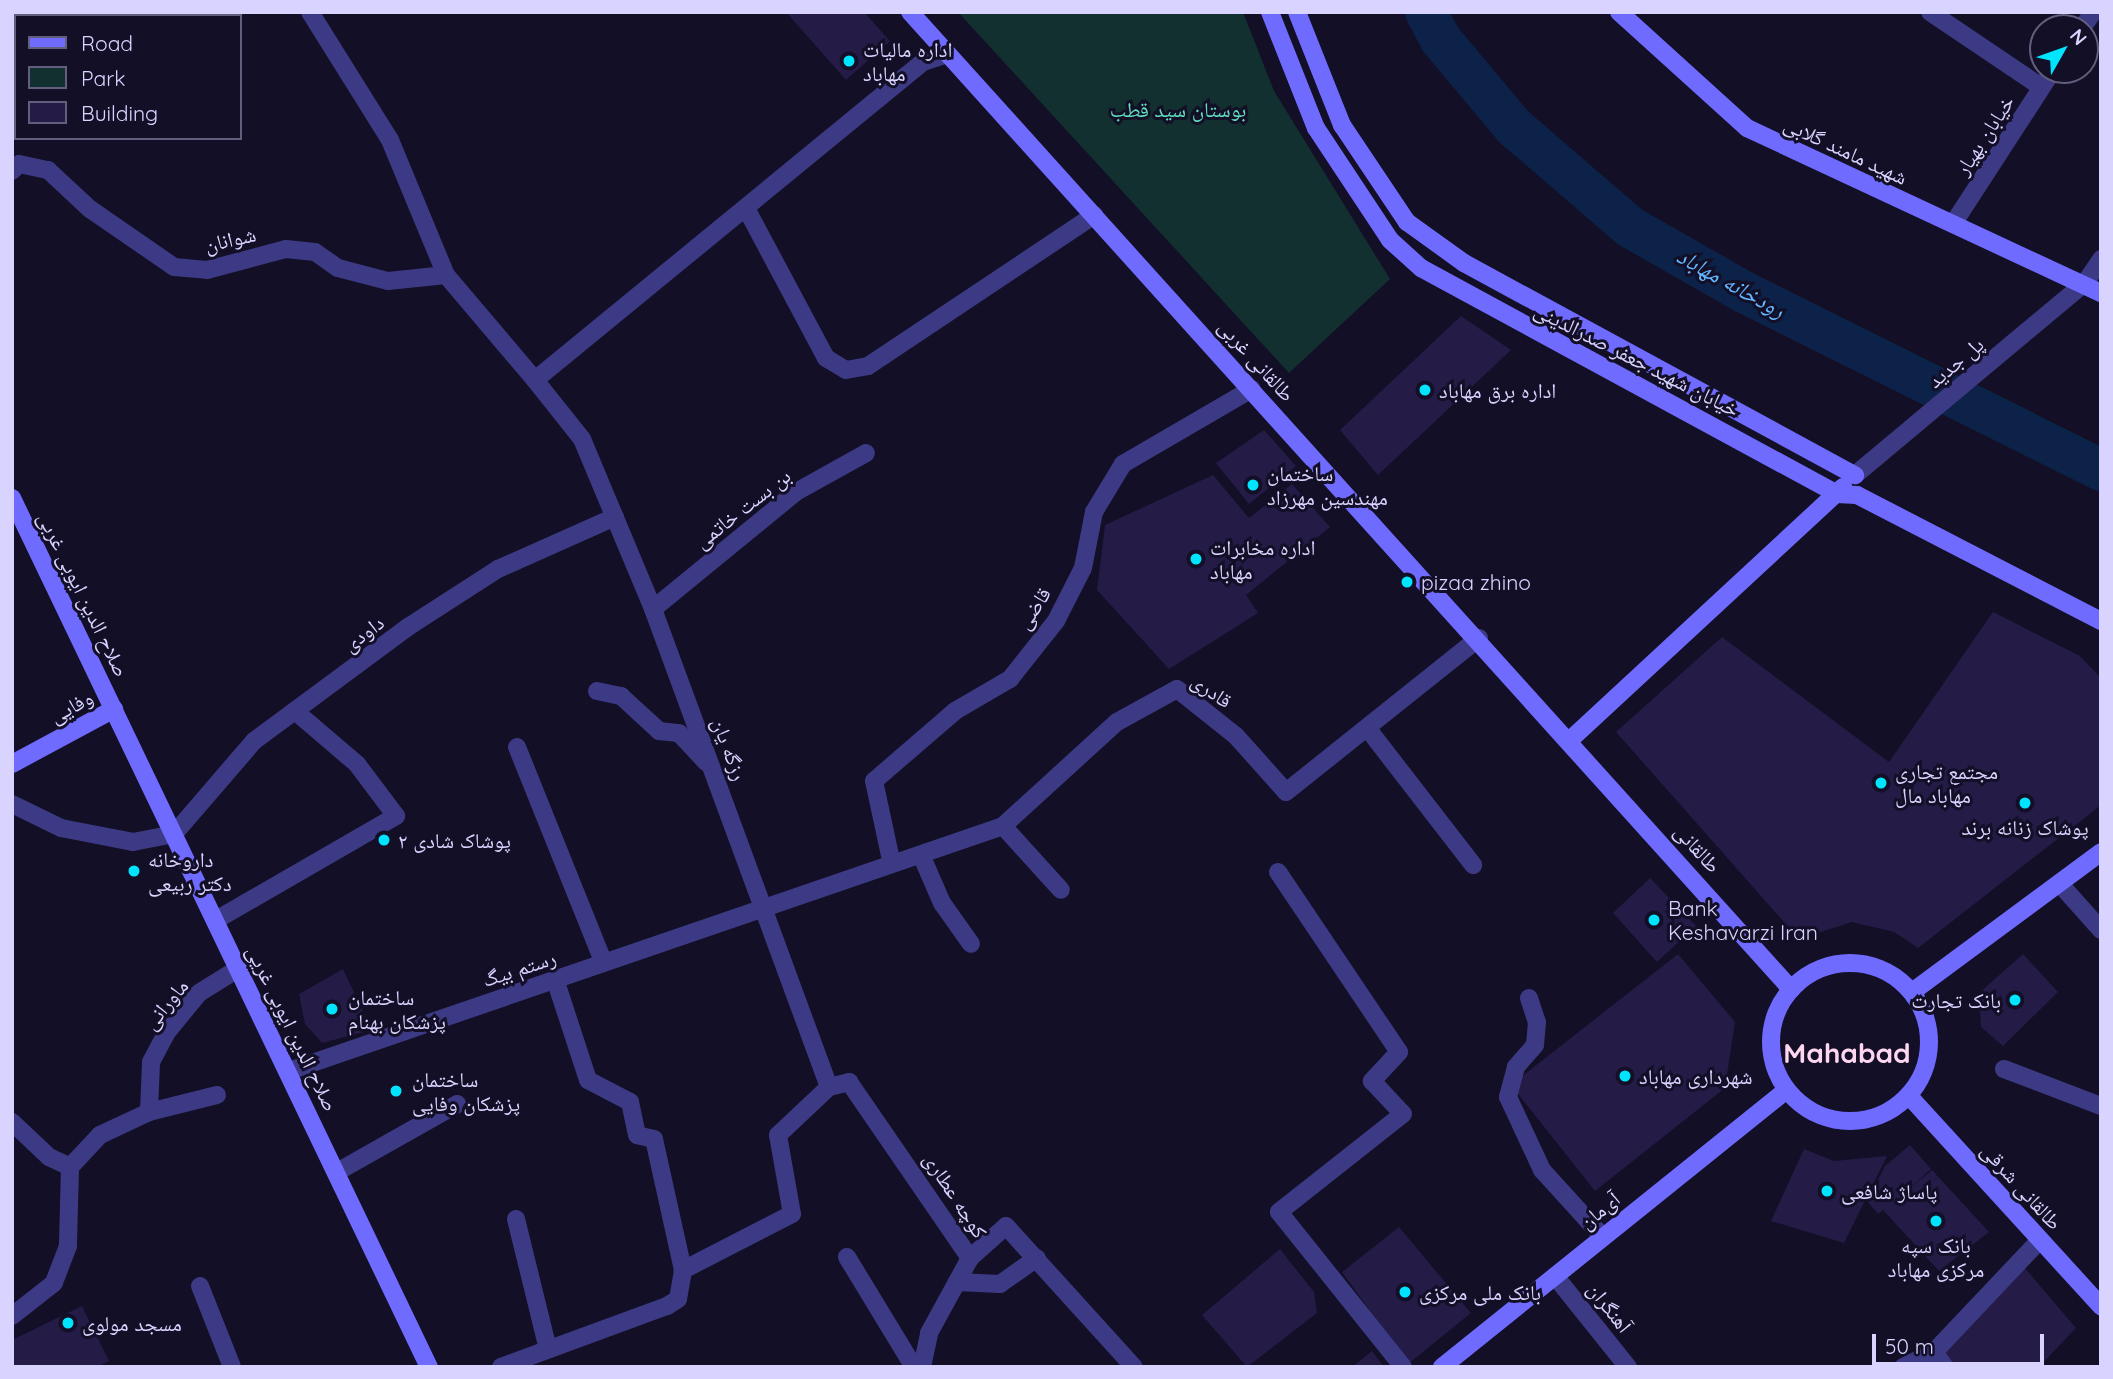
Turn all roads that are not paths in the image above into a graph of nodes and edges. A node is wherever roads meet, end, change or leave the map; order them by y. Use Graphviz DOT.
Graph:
graph roads {
  1 [pos="310,12"];
  2 [pos="910,12"];
  3 [pos="1270,12"];
  4 [pos="1297,12"];
  5 [pos="1619,12"];
  6 [pos="1930,12"];
  7 [pos="948,54"];
  8 [pos="2043,84"];
  9 [pos="2041,87"];
  10 [pos="12,171"];
  11 [pos="747,211"];
  12 [pos="1094,215"];
  13 [pos="1953,224"];
  14 [pos="2101,259"];
  15 [pos="446,275"];
  16 [pos="2093,285"];
  17 [pos="2101,293"];
  18 [pos="535,380"];
  19 [pos="1252,389"];
  20 [pos="866,453"];
  21 [pos="1855,475"];
  22 [pos="1837,494"];
  23 [pos="1857,495"];
  24 [pos="12,498"];
  25 [pos="615,517"];
  26 [pos="653,609"];
  27 [pos="2101,621"];
  28 [pos="1479,638"];
  29 [pos="597,691"];
  30 [pos="114,709"];
  31 [pos="295,711"];
  32 [pos="1367,729"];
  33 [pos="1571,739"];
  34 [pos="517,747"];
  35 [pos="12,764"];
  36 [pos="713,771"];
  37 [pos="12,804"];
  38 [pos="1003,825"];
  39 [pos="174,834"];
  40 [pos="2097,853"];
  41 [pos="922,857"];
  42 [pos="891,860"];
  43 [pos="1473,865"];
  44 [pos="1278,872"];
  45 [pos="2060,884"];
  46 [pos="1061,890"];
  47 [pos="763,905"];
  48 [pos="216,920"];
  49 [pos="2101,930"];
  50 [pos="971,944"];
  51 [pos="603,961"];
  52 [pos="239,968"];
  53 [pos="556,982"];
  54 [pos="1791,989"];
  55 [pos="1912,992"];
  56 [pos="1529,998"];
  57 [pos="2004,1069"];
  58 [pos="289,1071"];
  59 [pos="829,1087"];
  60 [pos="1787,1090"];
  61 [pos="217,1095"];
  62 [pos="1909,1096"];
  63 [pos="457,1104"];
  64 [pos="2101,1106"];
  65 [pos="149,1112"];
  66 [pos="12,1122"];
  67 [pos="70,1167"];
  68 [pos="337,1172"];
  69 [pos="516,1219"];
  70 [pos="1602,1236"];
  71 [pos="2040,1240"];
  72 [pos="847,1257"];
  73 [pos="970,1258"];
  74 [pos="1037,1258"];
  75 [pos="683,1270"];
  76 [pos="1555,1276"];
  77 [pos="957,1282"];
  78 [pos="200,1286"];
  79 [pos="2101,1306"];
  80 [pos="12,1316"];
  81 [pos="547,1345"];
  82 [pos="1939,1360"];
  83 [pos="232,1367"];
  84 [pos="429,1367"];
  85 [pos="501,1367"];
  86 [pos="914,1367"];
  87 [pos="922,1367"];
  88 [pos="1134,1367"];
  89 [pos="1403,1367"];
  90 [pos="1441,1367"];
  91 [pos="1628,1367"];
  92 [pos="1903,1367"];
  1 -- 15 [label="street, رزگه یان"];
  2 -- 7 [label="street, طالقانی غربی"];
  3 -- 22 [label="street, خیابان شهید جعفر صدرالدینی"];
  4 -- 21 [label="street, خیابان شهید جعفر صدرالدینی"];
  5 -- 13 [label="street, شهید مامند گلابی"];
  6 -- 9 [label="street"];
  7 -- 11 [label="street"];
  7 -- 12 [label="street, طالقانی غربی"];
  8 -- 9 [label="street, خیابان بهیار"];
  9 -- 13 [label="street, خیابان بهیار"];
  10 -- 15 [label="street, شوانان"];
  11 -- 12 [label="street"];
  11 -- 18 [label="street"];
  12 -- 19 [label="street, طالقانی غربی"];
  13 -- 16 [label="street, شهید مامند گلابی"];
  14 -- 16 [label="street, پل جدید"];
  15 -- 18 [label="street, رزگه یان"];
  16 -- 17 [label="street, شهید مامند گلابی"];
  16 -- 21 [label="street, پل جدید"];
  18 -- 25 [label="street, رزگه یان"];
  19 -- 28 [label="street, طالقانی غربی"];
  19 -- 42 [label="street, قاضی"];
  20 -- 26 [label="street, بن بست خاتمی"];
  21 -- 22 [label="street"];
  21 -- 23 [label="street"];
  22 -- 23 [label="street, خیابان شهید جعفر صدرالدینی"];
  22 -- 33 [label="street"];
  23 -- 27 [label="street, خیابان شهید جعفر صدرالدینی"];
  24 -- 30 [label="street, صلاح الدین ایوبی غربی"];
  25 -- 26 [label="street, رزگه یان"];
  25 -- 31 [label="street, داودی"];
  26 -- 36 [label="street, رزگه یان"];
  28 -- 32 [label="street, قادری"];
  28 -- 33 [label="street, طالقانی غربی"];
  29 -- 36 [label="street"];
  30 -- 35 [label="street, وفایی"];
  30 -- 39 [label="street, صلاح الدین ایوبی غریی"];
  31 -- 39 [label="street, داودی"];
  31 -- 48 [label="street"];
  32 -- 38 [label="street, قادری"];
  32 -- 43 [label="street"];
  33 -- 54 [label="street, طالقانی"];
  34 -- 51 [label="street"];
  36 -- 47 [label="street, رزگه یان"];
  37 -- 39 [label="street"];
  38 -- 41 [label="street, قادری"];
  38 -- 46 [label="street"];
  39 -- 48 [label="street, صلاح الدین ایوبی غریی"];
  40 -- 45 [label="street"];
  41 -- 42 [label="street, قادری"];
  41 -- 50 [label="street"];
  42 -- 47 [label="street, قادری"];
  44 -- 89 [label="street"];
  45 -- 49 [label="street"];
  45 -- 55 [label="street"];
  47 -- 51 [label="street, رستم بیگ"];
  47 -- 59 [label="street, رزگه یان"];
  48 -- 52 [label="street, صلاح الدین ایوبی غریی"];
  51 -- 53 [label="street, رستم بیگ"];
  52 -- 58 [label="street, صلاح الدین ایوبی غریی"];
  52 -- 65 [label="street, ماورانی"];
  53 -- 58 [label="street, رستم بیگ"];
  53 -- 75 [label="street"];
  54 -- 55 [label="street"];
  54 -- 60 [label="street"];
  55 -- 62 [label="street"];
  56 -- 70 [label="street"];
  57 -- 64 [label="street"];
  58 -- 68 [label="street, صلاح الدین ایوبی غریی"];
  59 -- 73 [label="street, کوچه عطاری"];
  59 -- 75 [label="street"];
  60 -- 62 [label="street"];
  60 -- 70 [label="street, آی‌مان"];
  61 -- 65 [label="street"];
  62 -- 71 [label="street, طالقانی شرقی"];
  63 -- 68 [label="street"];
  65 -- 67 [label="street"];
  66 -- 67 [label="street"];
  67 -- 80 [label="street"];
  68 -- 84 [label="street, صلاح الدین ایوبی غریی"];
  69 -- 81 [label="street"];
  70 -- 76 [label="street, آی‌مان"];
  71 -- 79 [label="street, طالقانی شرقی"];
  71 -- 82 [label="street"];
  72 -- 86 [label="street"];
  73 -- 74 [label="street, کوچه عطاری"];
  73 -- 77 [label="street"];
  74 -- 77 [label="street"];
  74 -- 88 [label="street, کوچه عطاری"];
  75 -- 81 [label="street"];
  76 -- 90 [label="street, آی‌مان"];
  76 -- 91 [label="street, آهنگران"];
  77 -- 87 [label="street"];
  78 -- 83 [label="street"];
  81 -- 85 [label="street"];
  82 -- 92 [label="street"];
}
